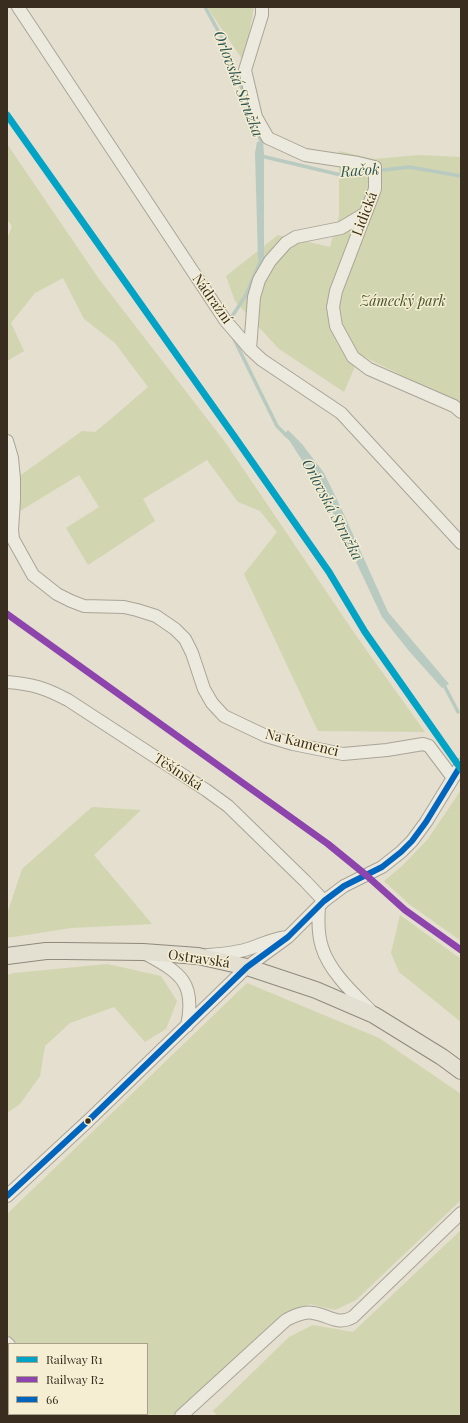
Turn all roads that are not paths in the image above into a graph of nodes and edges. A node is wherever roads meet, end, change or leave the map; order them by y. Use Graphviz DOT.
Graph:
graph roads {
  1 [pos="18,7"];
  2 [pos="262,7"];
  3 [pos="366,213"];
  4 [pos="250,349"];
  5 [pos="461,412"];
  6 [pos="7,441"];
  7 [pos="461,543"];
  8 [pos="7,682"];
  9 [pos="461,765"];
  10 [pos="453,778"];
  11 [pos="321,904"];
  12 [pos="288,937"];
  13 [pos="143,952"];
  14 [pos="7,956"];
  15 [pos="198,956"];
  16 [pos="247,967"];
  17 [pos="374,1015"];
  18 [pos="187,1026"];
  19 [pos="461,1071"];
  20 [pos="7,1196"];
  21 [pos="461,1213"];
  22 [pos="181,1416"];
  1 -- 4 [label="street, Nádražní"];
  2 -- 3 [label="street, Lidická"];
  3 -- 4 [label="street"];
  3 -- 5 [label="street, Lidická"];
  4 -- 7 [label="street, Nádražní"];
  6 -- 10 [label="street, Na Kamenci"];
  8 -- 11 [label="street, Těšínská"];
  9 -- 10 [label="street"];
  10 -- 11 [label="street"];
  11 -- 12 [label="street"];
  11 -- 17 [label="street"];
  12 -- 15 [label="street"];
  12 -- 16 [label="street"];
  13 -- 14 [label="main road, Ostravská"];
  13 -- 15 [label="main road, Ostravská"];
  13 -- 18 [label="street"];
  15 -- 16 [label="main road, Ostravská"];
  16 -- 17 [label="main road, Ostravská"];
  16 -- 18 [label="street"];
  17 -- 19 [label="main road, Ostravská"];
  18 -- 20 [label="street"];
  21 -- 22 [label="street"];
}
